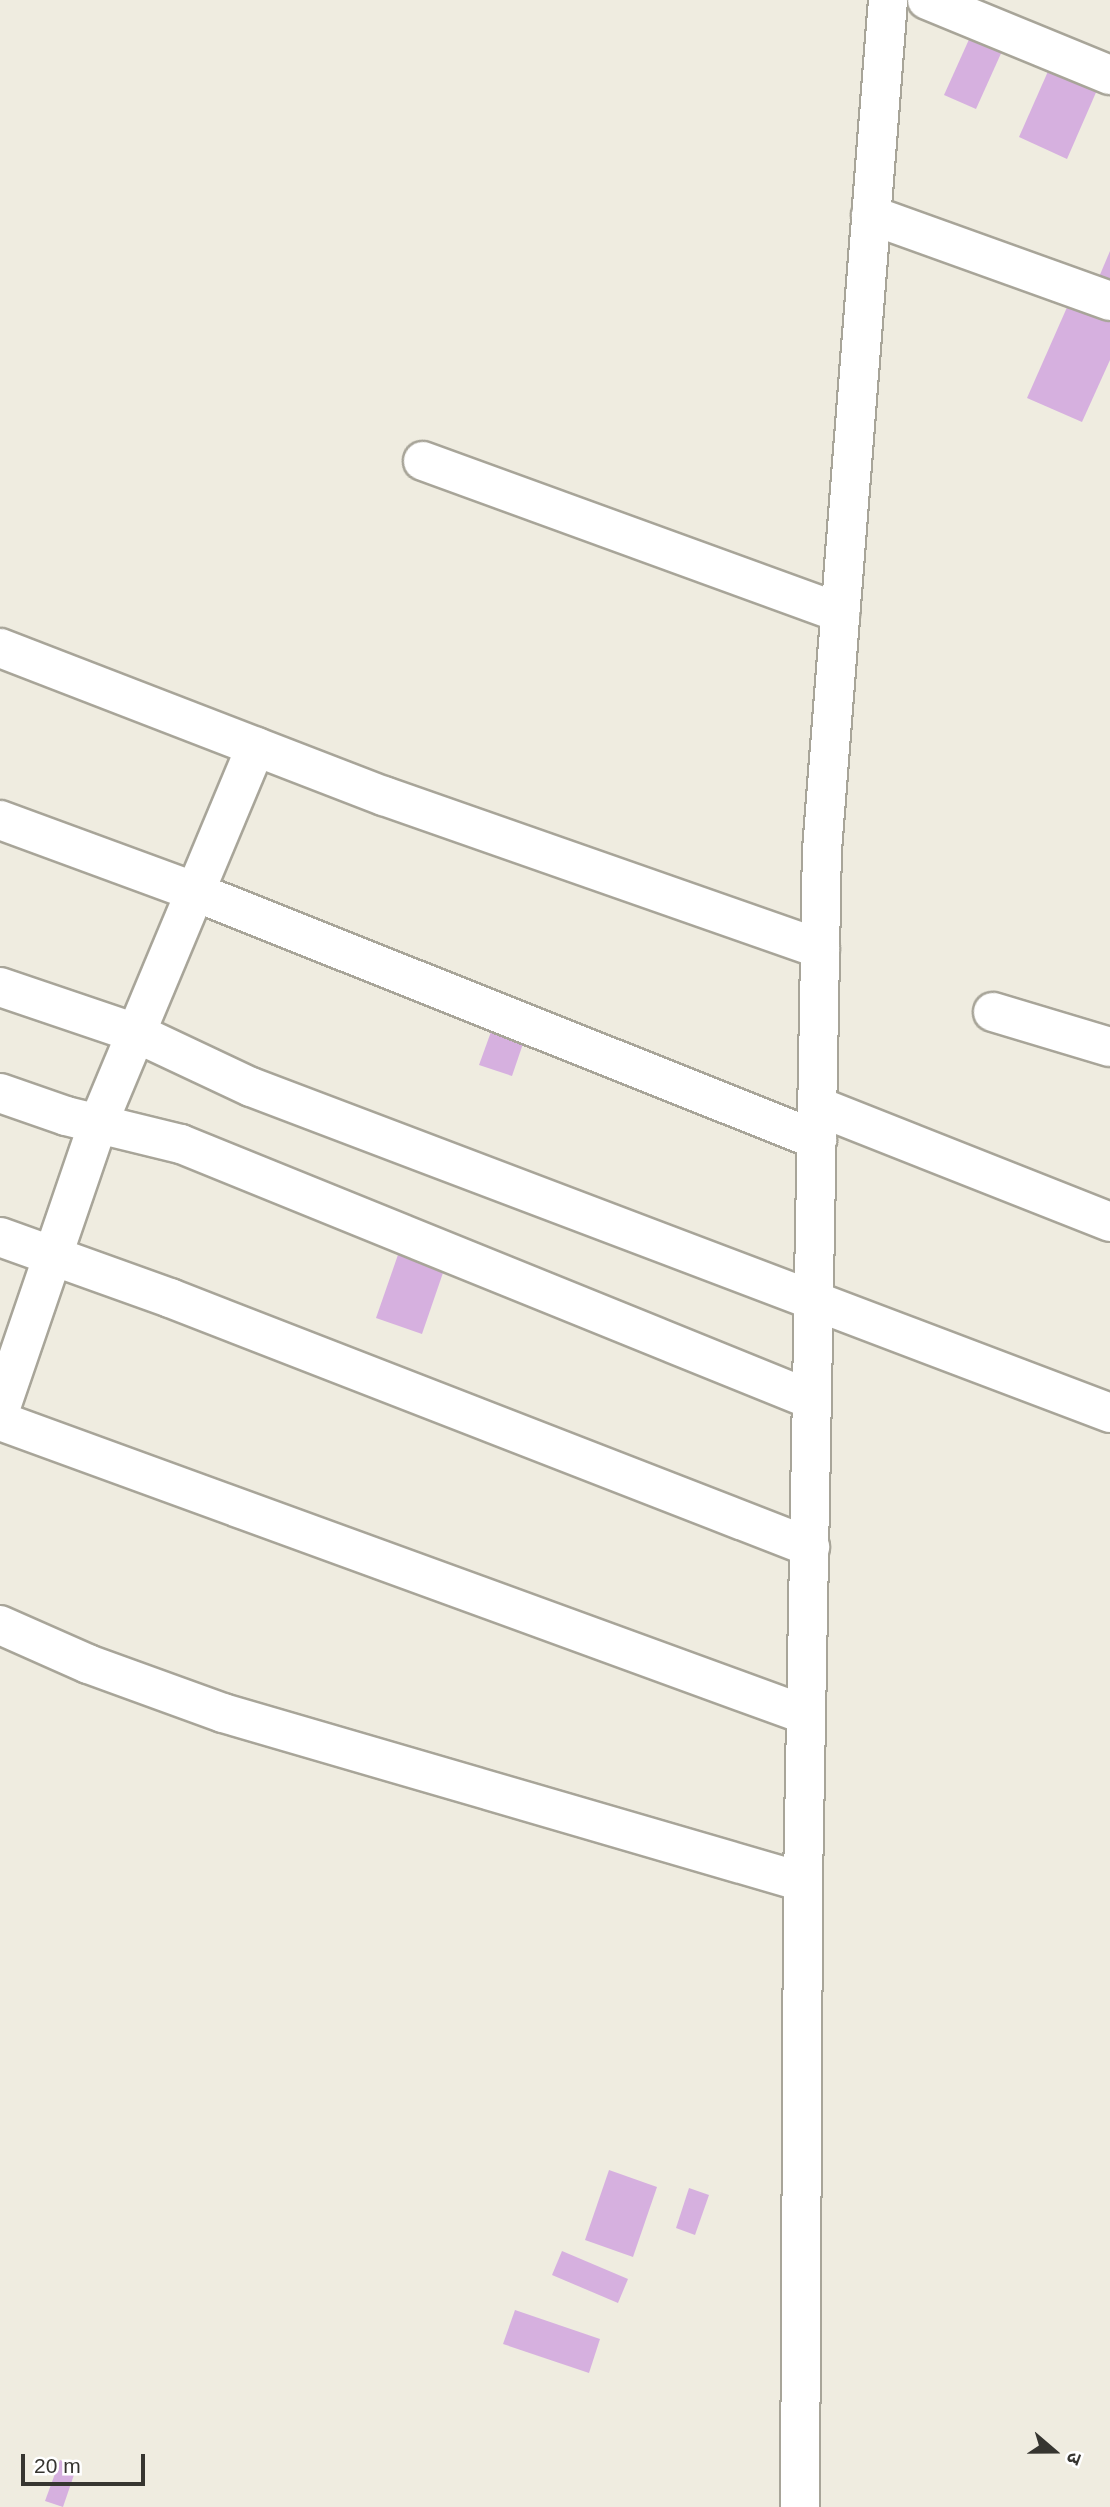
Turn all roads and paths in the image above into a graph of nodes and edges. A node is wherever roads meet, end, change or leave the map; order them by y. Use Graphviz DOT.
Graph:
graph roads {
  1 [pos="888,0"];
  2 [pos="927,0"];
  3 [pos="1110,75"];
  4 [pos="871,215"];
  5 [pos="1110,301"];
  6 [pos="423,461"];
  7 [pos="840,612"];
  8 [pos="0,648"];
  9 [pos="256,747"];
  10 [pos="0,820"];
  11 [pos="193,891"];
  12 [pos="820,949"];
  13 [pos="0,987"];
  14 [pos="993,1012"];
  15 [pos="136,1033"];
  16 [pos="1110,1047"];
  17 [pos="0,1093"];
  18 [pos="817,1123"];
  19 [pos="98,1124"];
  20 [pos="1110,1222"];
  21 [pos="0,1237"];
  22 [pos="53,1255"];
  23 [pos="814,1301"];
  24 [pos="812,1400"];
  25 [pos="0,1410"];
  26 [pos="1110,1413"];
  27 [pos="0,1421"];
  28 [pos="810,1547"];
  29 [pos="0,1625"];
  30 [pos="806,1715"];
  31 [pos="803,1882"];
  32 [pos="800,2507"];
  1 -- 4 [label="street"];
  2 -- 3 [label="street"];
  4 -- 5 [label="street"];
  4 -- 7 [label="street"];
  6 -- 7 [label="street"];
  7 -- 12 [label="street"];
  8 -- 9 [label="street"];
  9 -- 11 [label="street"];
  9 -- 12 [label="street"];
  10 -- 11 [label="street"];
  11 -- 15 [label="street"];
  11 -- 18 [label="street"];
  12 -- 18 [label="street"];
  13 -- 15 [label="street"];
  14 -- 16 [label="street"];
  15 -- 19 [label="street"];
  15 -- 23 [label="street"];
  17 -- 19 [label="street"];
  18 -- 20 [label="street"];
  18 -- 23 [label="street"];
  19 -- 22 [label="street"];
  19 -- 24 [label="street"];
  21 -- 22 [label="street"];
  22 -- 25 [label="street"];
  22 -- 28 [label="street"];
  23 -- 24 [label="street"];
  23 -- 26 [label="street"];
  24 -- 28 [label="street"];
  27 -- 30 [label="street"];
  28 -- 30 [label="street"];
  29 -- 31 [label="street"];
  30 -- 31 [label="street"];
  31 -- 32 [label="street"];
}
